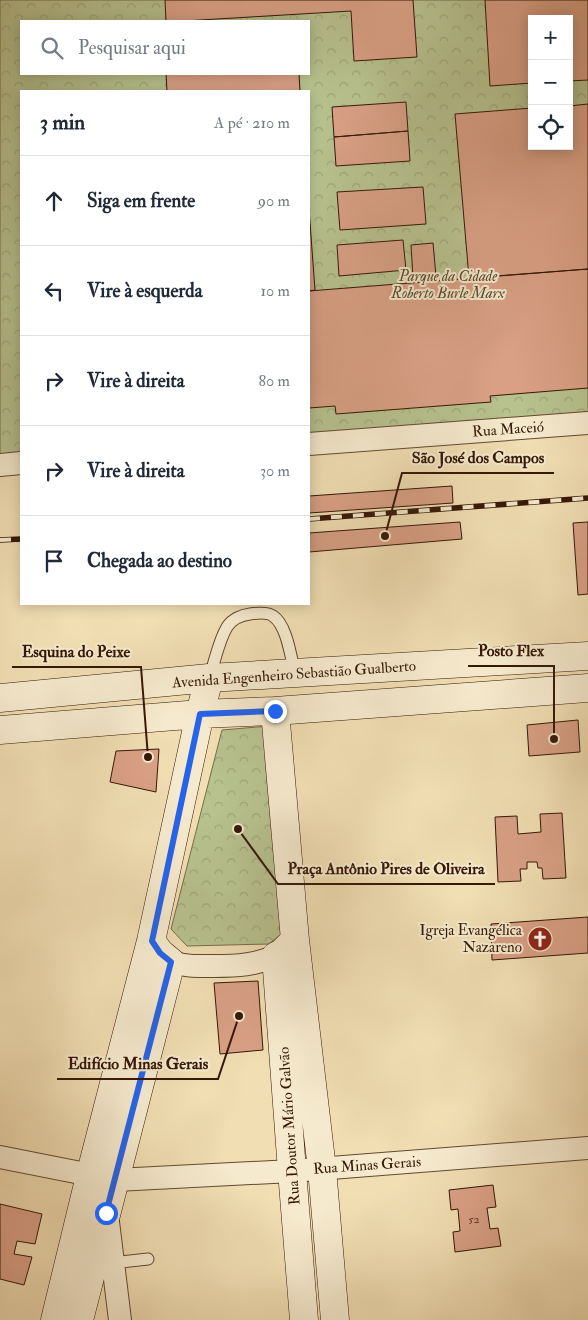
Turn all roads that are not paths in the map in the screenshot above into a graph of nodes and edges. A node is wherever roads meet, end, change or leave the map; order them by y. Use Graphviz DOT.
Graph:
graph roads {
  1 [pos="588,423"];
  2 [pos="310,444"];
  3 [pos="20,463"];
  4 [pos="0,465"];
  5 [pos="588,656"];
  6 [pos="295,674"];
  7 [pos="209,678"];
  8 [pos="588,688"];
  9 [pos="0,698"];
  10 [pos="275,711"];
  11 [pos="200,714"];
  12 [pos="0,730"];
  13 [pos="152,941"];
  14 [pos="286,948"];
  15 [pos="171,962"];
  16 [pos="588,1148"];
  17 [pos="0,1158"];
  18 [pos="322,1169"];
  19 [pos="292,1171"];
  20 [pos="102,1178"];
  21 [pos="106,1213"];
  22 [pos="148,1259"];
  23 [pos="112,1263"];
  24 [pos="55,1320"];
  25 [pos="80,1320"];
  26 [pos="120,1320"];
  27 [pos="304,1320"];
  28 [pos="335,1320"];
  1 -- 2 [label="street, Rua Maceió"];
  3 -- 4 [label="street"];
  5 -- 6 [label="street, Avenida Engenheiro Sebastião Gualberto"];
  6 -- 7 [label="street, Avenida Engenheiro Sebastião Gualberto"];
  6 -- 7 [label="lane"];
  7 -- 9 [label="street, Avenida Engenheiro Sebastião Gualberto"];
  7 -- 11 [label="street"];
  8 -- 10 [label="street"];
  10 -- 11 [label="street"];
  10 -- 14 [label="street, Rua Doutor Mário Galvão"];
  11 -- 12 [label="street"];
  11 -- 13 [label="street"];
  13 -- 15 [label="street"];
  13 -- 20 [label="street"];
  14 -- 15 [label="street"];
  14 -- 18 [label="street, Rua Doutor Mário Galvão"];
  14 -- 19 [label="street, Rua Doutor Mário Galvão"];
  15 -- 20 [label="street"];
  16 -- 18 [label="street, Rua Minas Gerais"];
  17 -- 20 [label="street, Rua Minas Gerais"];
  18 -- 19 [label="street, Rua Minas Gerais"];
  18 -- 28 [label="street, Rua Doutor Mário Galvão"];
  19 -- 20 [label="street, Rua Minas Gerais"];
  19 -- 27 [label="street, Rua Doutor Mário Galvão"];
  20 -- 21 [label="street"];
  20 -- 24 [label="street"];
  21 -- 23 [label="street"];
  21 -- 25 [label="street"];
  22 -- 23 [label="lane"];
  23 -- 26 [label="street"];
}
